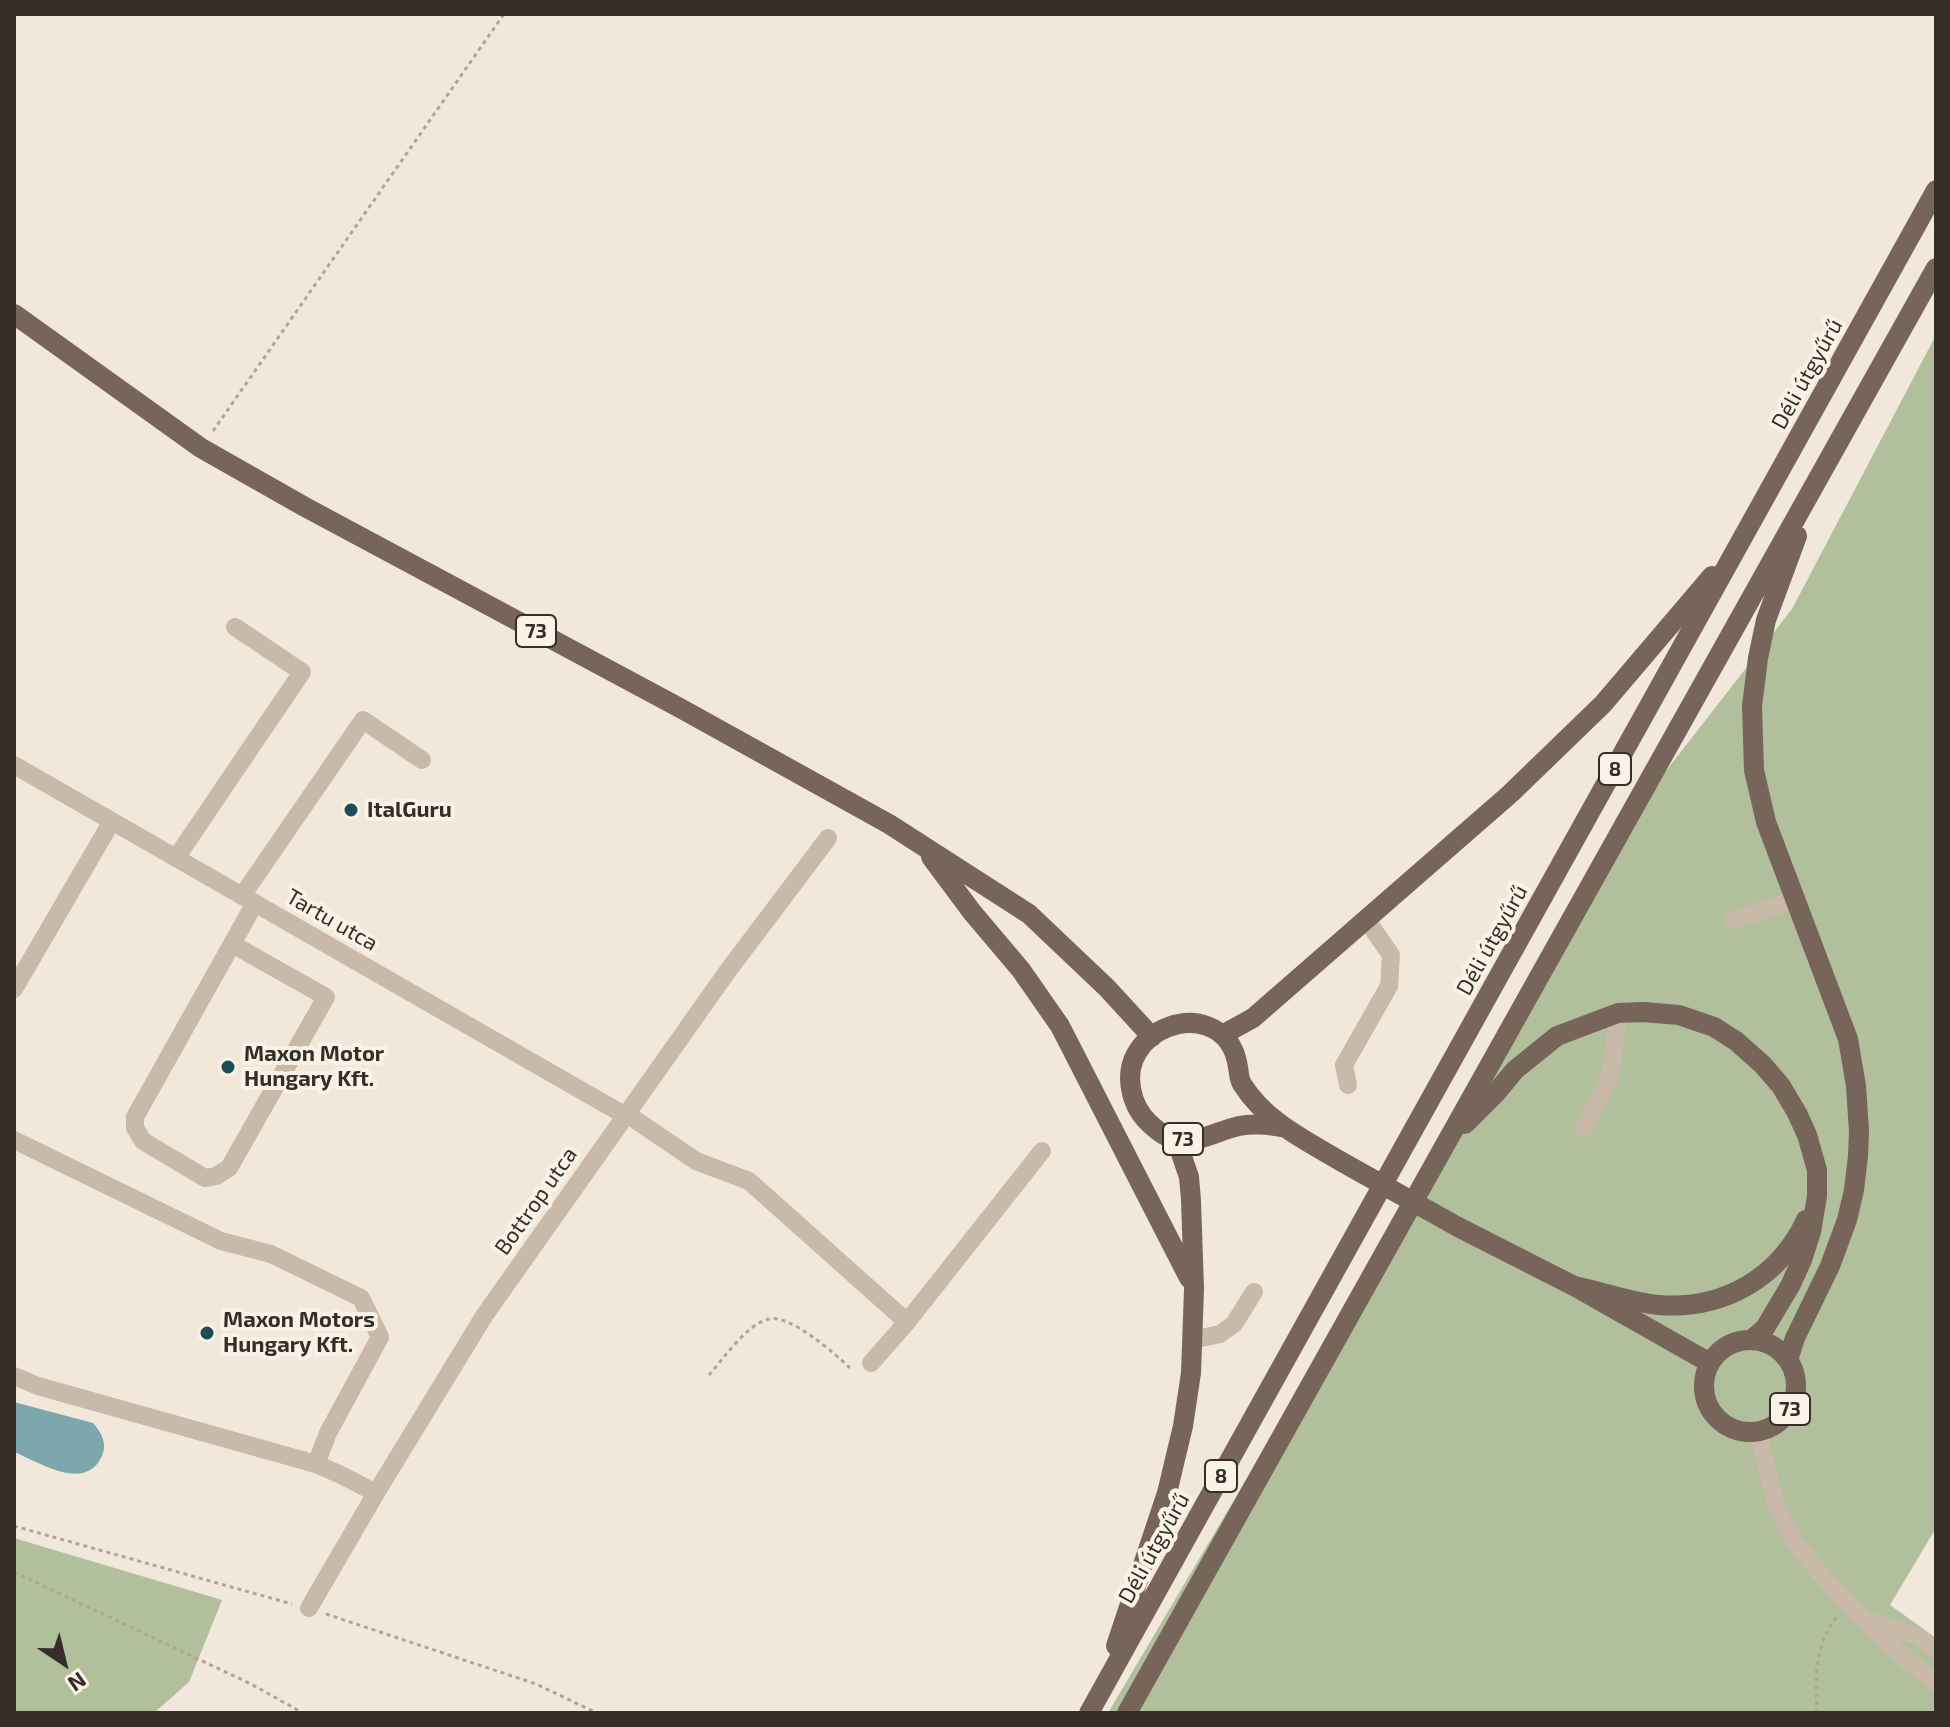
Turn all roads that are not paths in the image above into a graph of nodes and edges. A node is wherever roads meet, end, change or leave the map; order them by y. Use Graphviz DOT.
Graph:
graph roads {
  1 [pos="1936,190"];
  2 [pos="1936,268"];
  3 [pos="14,314"];
  4 [pos="1812,490"];
  5 [pos="1743,538"];
  6 [pos="235,627"];
  7 [pos="422,760"];
  8 [pos="14,765"];
  9 [pos="112,821"];
  10 [pos="828,838"];
  11 [pos="924,847"];
  12 [pos="176,858"];
  13 [pos="1795,899"];
  14 [pos="248,900"];
  15 [pos="1366,919"];
  16 [pos="1733,920"];
  17 [pos="232,944"];
  18 [pos="14,989"];
  19 [pos="1618,1013"];
  20 [pos="1224,1034"];
  21 [pos="1152,1037"];
  22 [pos="1348,1085"];
  23 [pos="627,1115"];
  24 [pos="1282,1127"];
  25 [pos="1584,1129"];
  26 [pos="1176,1139"];
  27 [pos="14,1140"];
  28 [pos="1042,1151"];
  29 [pos="1436,1162"];
  30 [pos="1817,1196"];
  31 [pos="1574,1286"];
  32 [pos="1194,1289"];
  33 [pos="1254,1292"];
  34 [pos="907,1322"];
  35 [pos="1192,1340"];
  36 [pos="1751,1340"];
  37 [pos="1788,1360"];
  38 [pos="871,1363"];
  39 [pos="1710,1363"];
  40 [pos="14,1376"];
  41 [pos="1759,1431"];
  42 [pos="316,1464"];
  43 [pos="376,1493"];
  44 [pos="309,1608"];
  45 [pos="1864,1619"];
  46 [pos="1936,1650"];
  47 [pos="1936,1683"];
  48 [pos="1101,1692"];
  49 [pos="1089,1713"];
  50 [pos="1127,1713"];
  1 -- 5 [label="main road, Déli útgyűrű / 8"];
  2 -- 4 [label="main road, 8"];
  3 -- 11 [label="main road, 73"];
  4 -- 13 [label="main road"];
  4 -- 29 [label="main road, 8"];
  5 -- 15 [label="main road"];
  5 -- 48 [label="main road, Déli útgyűrű / 8"];
  6 -- 12 [label="street"];
  7 -- 14 [label="street"];
  8 -- 9 [label="street, Tartu utca"];
  9 -- 12 [label="street, Tartu utca"];
  9 -- 18 [label="street"];
  10 -- 23 [label="street, Bottrop utca"];
  11 -- 21 [label="main road, 73"];
  11 -- 32 [label="main road"];
  12 -- 14 [label="street, Tartu utca"];
  13 -- 16 [label="street"];
  13 -- 37 [label="main road"];
  14 -- 17 [label="street"];
  14 -- 23 [label="street, Tartu utca"];
  15 -- 20 [label="main road"];
  15 -- 22 [label="street"];
  17 -- 17 [label="street"];
  19 -- 25 [label="street"];
  19 -- 29 [label="main road"];
  19 -- 30 [label="main road"];
  20 -- 21 [label="main road"];
  20 -- 24 [label="main road, 73"];
  21 -- 26 [label="main road, 73"];
  23 -- 34 [label="street, Tartu utca"];
  23 -- 43 [label="street, Bottrop utca"];
  24 -- 26 [label="main road, 73"];
  24 -- 31 [label="main road, 73, bridge"];
  26 -- 32 [label="main road"];
  27 -- 42 [label="street"];
  28 -- 34 [label="street"];
  29 -- 50 [label="main road, 8"];
  30 -- 31 [label="main road"];
  30 -- 36 [label="main road"];
  31 -- 39 [label="main road, 73"];
  32 -- 35 [label="main road"];
  33 -- 35 [label="street"];
  34 -- 38 [label="street"];
  35 -- 48 [label="main road"];
  36 -- 37 [label="main road"];
  36 -- 39 [label="main road"];
  37 -- 41 [label="main road, 73"];
  39 -- 41 [label="main road, 73"];
  40 -- 42 [label="street"];
  41 -- 45 [label="street"];
  42 -- 43 [label="street"];
  43 -- 44 [label="street, Bottrop utca"];
  45 -- 46 [label="street"];
  45 -- 47 [label="street"];
  48 -- 49 [label="main road, Déli útgyűrű / 8"];
}
